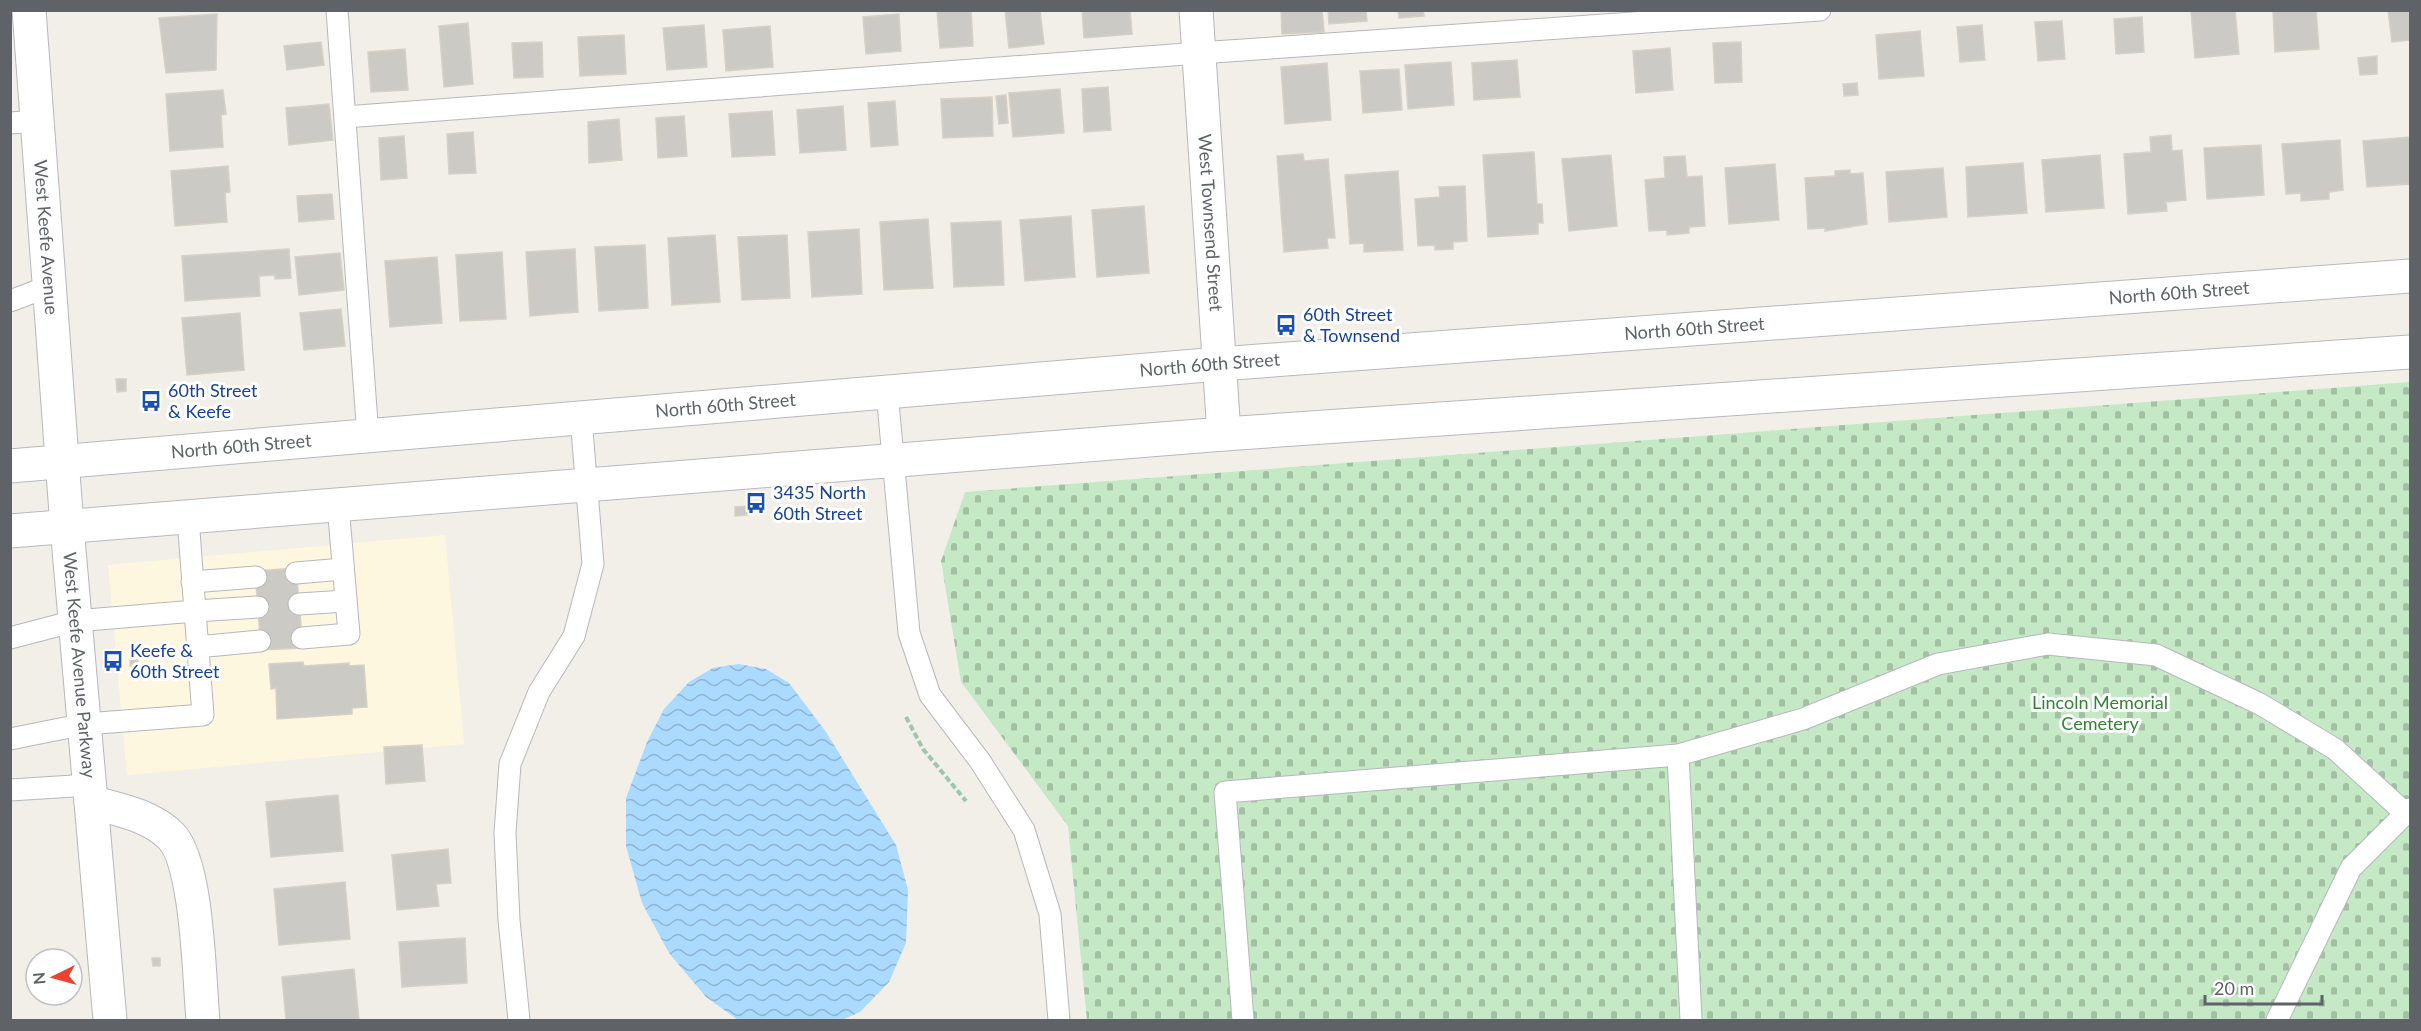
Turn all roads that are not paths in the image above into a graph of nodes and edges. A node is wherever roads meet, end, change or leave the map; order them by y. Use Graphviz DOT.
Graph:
graph roads {
  1 [pos="29,10"];
  2 [pos="337,10"];
  3 [pos="1196,10"];
  4 [pos="1820,10"];
  5 [pos="1199,53"];
  6 [pos="345,117"];
  7 [pos="24,122"];
  8 [pos="2410,276"];
  9 [pos="50,286"];
  10 [pos="10,301"];
  11 [pos="2410,352"];
  12 [pos="1220,364"];
  13 [pos="887,392"];
  14 [pos="581,418"];
  15 [pos="1224,434"];
  16 [pos="368,436"];
  17 [pos="893,460"];
  18 [pos="64,463"];
  19 [pos="10,466"];
  20 [pos="588,485"];
  21 [pos="338,505"];
  22 [pos="188,518"];
  23 [pos="67,527"];
  24 [pos="10,531"];
  25 [pos="343,569"];
  26 [pos="296,573"];
  27 [pos="256,577"];
  28 [pos="192,582"];
  29 [pos="346,601"];
  30 [pos="299,604"];
  31 [pos="258,607"];
  32 [pos="195,611"];
  33 [pos="75,621"];
  34 [pos="10,638"];
  35 [pos="302,638"];
  36 [pos="260,641"];
  37 [pos="197,647"];
  38 [pos="85,724"];
  39 [pos="10,740"];
  40 [pos="1678,755"];
  41 [pos="10,790"];
  42 [pos="91,793"];
  43 [pos="2407,811"];
  44 [pos="110,1020"];
  45 [pos="203,1020"];
  46 [pos="519,1020"];
  47 [pos="1059,1020"];
  48 [pos="1243,1020"];
  49 [pos="1691,1020"];
  50 [pos="2277,1020"];
  1 -- 7 [label="main road, West Keefe Avenue"];
  2 -- 6 [label="lane"];
  3 -- 5 [label="main road, West Townsend Street"];
  4 -- 5 [label="lane"];
  5 -- 6 [label="lane"];
  5 -- 12 [label="main road, West Townsend Street"];
  6 -- 16 [label="lane"];
  7 -- 9 [label="main road, West Keefe Avenue"];
  8 -- 12 [label="main road, North 60th Street"];
  9 -- 10 [label="lane"];
  9 -- 18 [label="main road, West Keefe Avenue"];
  11 -- 15 [label="main road"];
  12 -- 13 [label="main road, North 60th Street"];
  12 -- 15 [label="main road, West Townsend Street"];
  13 -- 14 [label="main road, North 60th Street"];
  13 -- 17 [label="lane"];
  14 -- 16 [label="main road, North 60th Street"];
  14 -- 20 [label="lane"];
  15 -- 17 [label="main road"];
  16 -- 18 [label="main road, North 60th Street"];
  17 -- 20 [label="main road"];
  17 -- 47 [label="lane"];
  18 -- 19 [label="main road, North 60th Street"];
  18 -- 23 [label="main road, West Keefe Avenue"];
  20 -- 21 [label="main road"];
  20 -- 46 [label="lane"];
  21 -- 22 [label="main road"];
  21 -- 25 [label="lane"];
  22 -- 23 [label="main road"];
  22 -- 28 [label="lane"];
  23 -- 24 [label="main road"];
  23 -- 33 [label="main road, West Keefe Avenue Parkway"];
  25 -- 26 [label="lane"];
  25 -- 29 [label="lane"];
  27 -- 28 [label="lane"];
  28 -- 32 [label="lane"];
  29 -- 30 [label="lane"];
  29 -- 35 [label="lane"];
  31 -- 32 [label="lane"];
  32 -- 33 [label="lane"];
  32 -- 37 [label="lane"];
  33 -- 34 [label="lane"];
  33 -- 38 [label="main road, West Keefe Avenue Parkway"];
  36 -- 37 [label="lane"];
  37 -- 38 [label="lane"];
  38 -- 39 [label="lane"];
  38 -- 42 [label="main road, West Keefe Avenue Parkway"];
  40 -- 43 [label="lane"];
  40 -- 48 [label="lane"];
  40 -- 49 [label="lane"];
  41 -- 42 [label="lane"];
  42 -- 44 [label="main road, West Keefe Avenue Parkway"];
  42 -- 45 [label="main road, West Keefe Avenue Parkway"];
  43 -- 50 [label="lane"];
}
